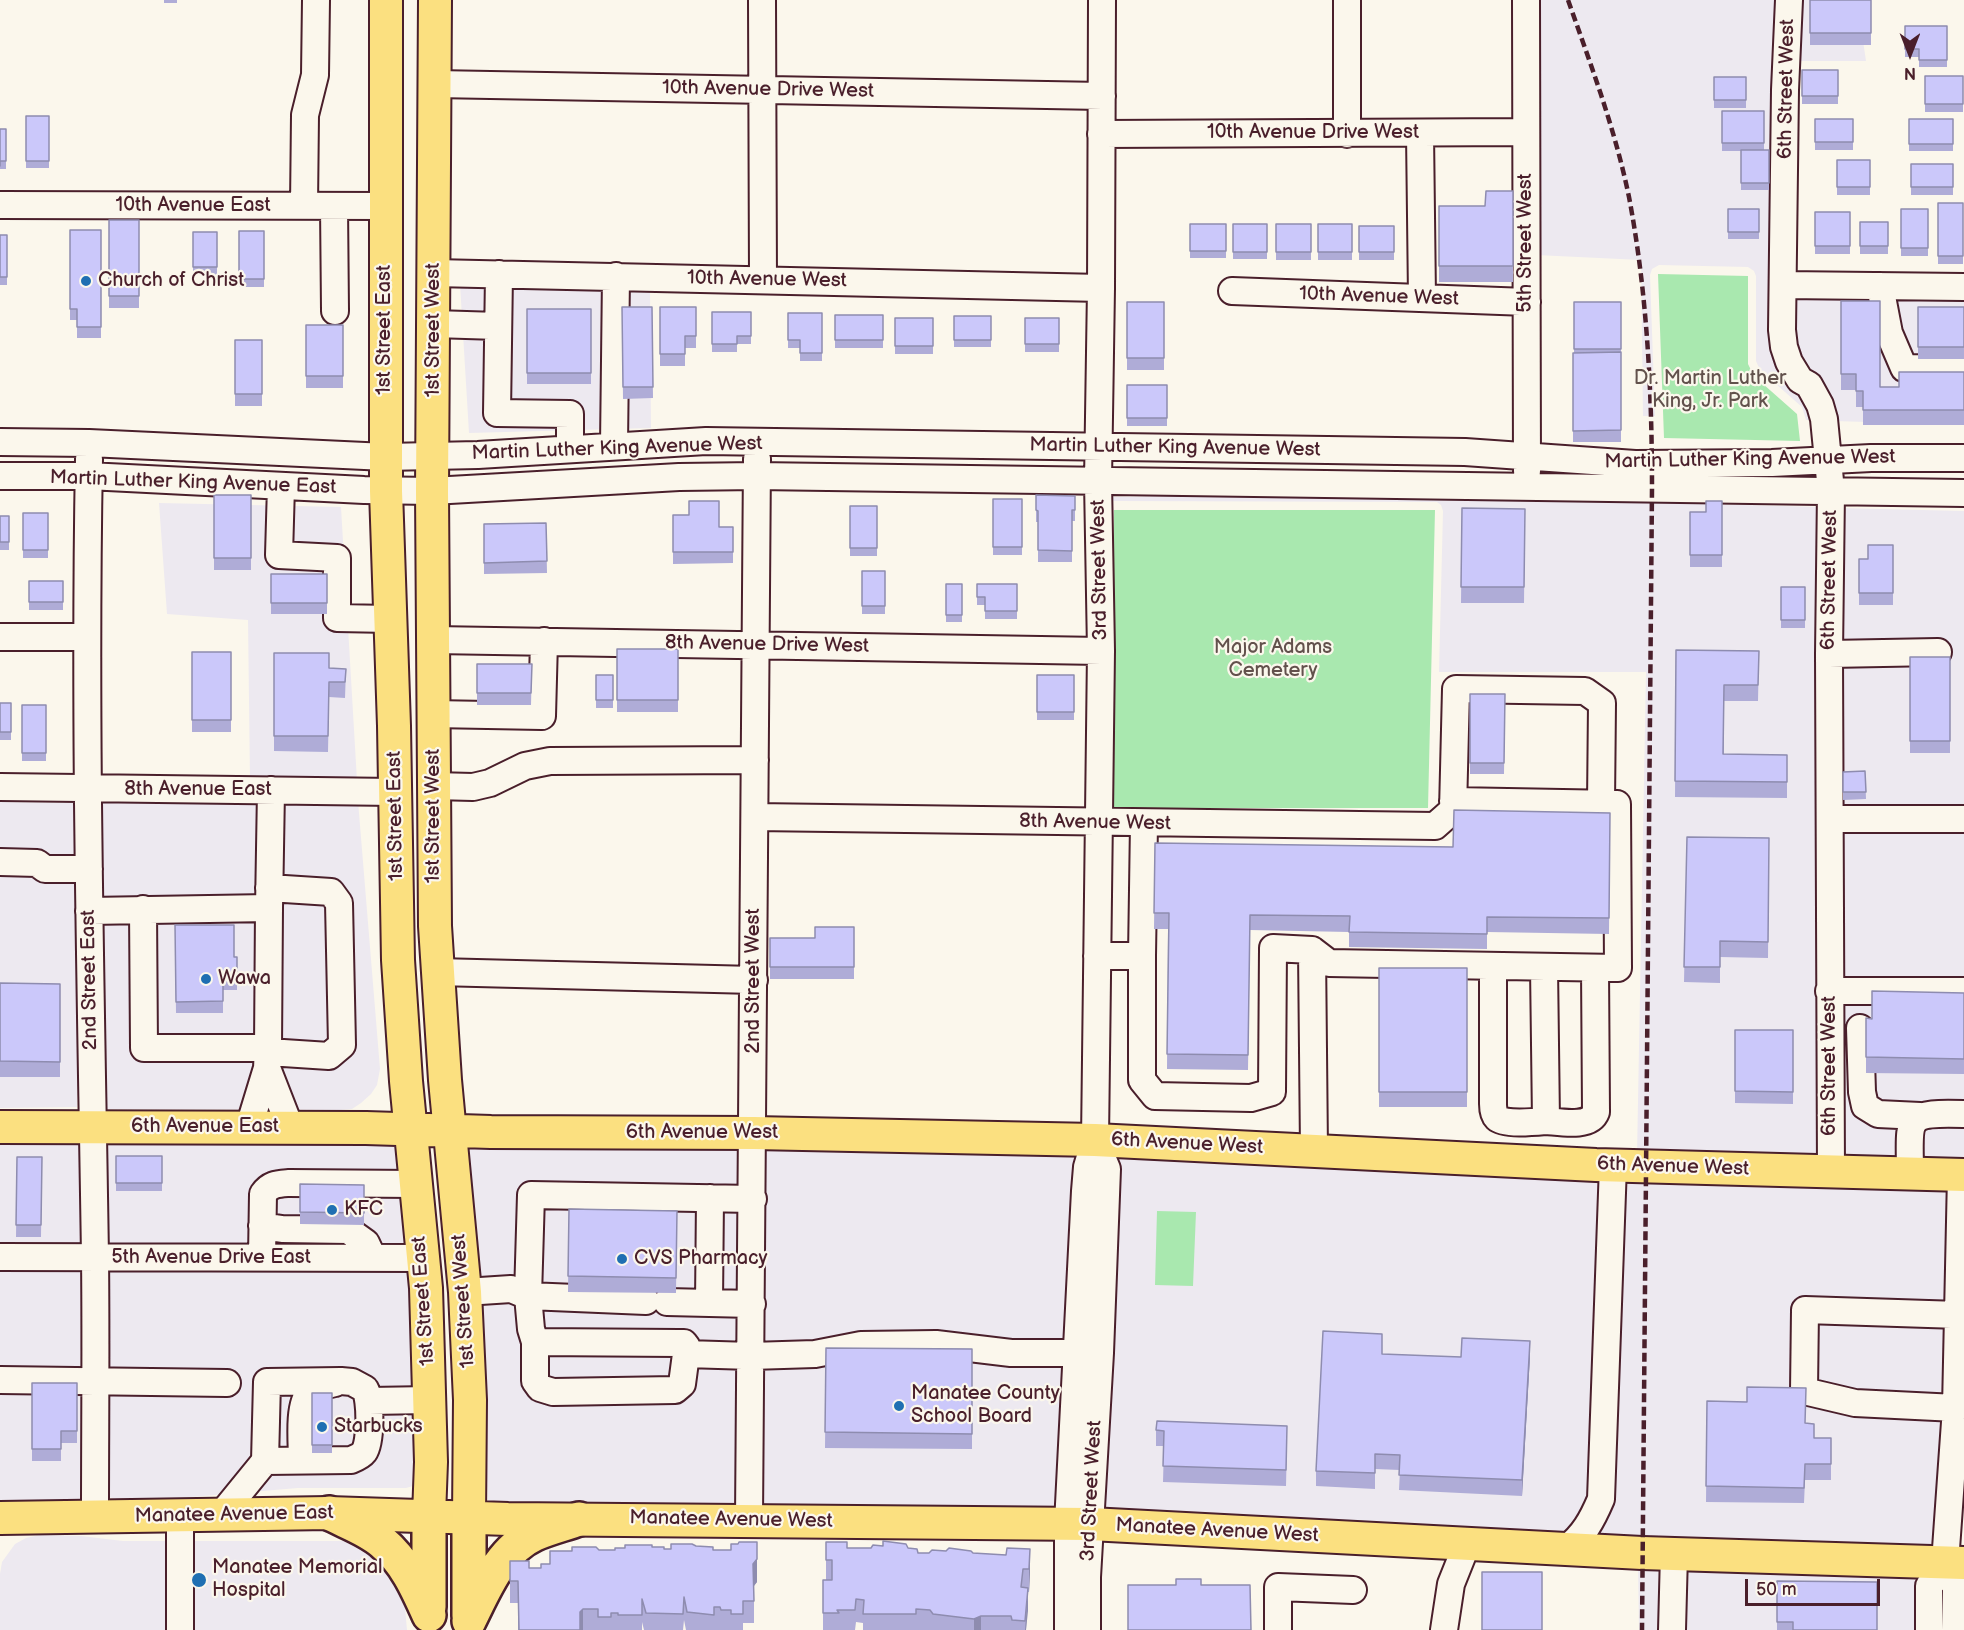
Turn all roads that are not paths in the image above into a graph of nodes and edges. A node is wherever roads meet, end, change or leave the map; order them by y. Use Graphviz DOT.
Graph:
graph roads {
  1 [pos="316,0"];
  2 [pos="386,0"];
  3 [pos="435,0"];
  4 [pos="762,0"];
  5 [pos="1102,0"];
  6 [pos="1347,0"];
  7 [pos="1526,0"];
  8 [pos="1789,0"];
  9 [pos="435,84"];
  10 [pos="761,90"];
  11 [pos="1102,96"];
  12 [pos="1526,132"];
  13 [pos="1420,133"];
  14 [pos="1101,134"];
  15 [pos="1347,134"];
  16 [pos="0,205"];
  17 [pos="304,206"];
  18 [pos="334,206"];
  19 [pos="385,206"];
  20 [pos="434,273"];
  21 [pos="499,274"];
  22 [pos="616,276"];
  23 [pos="763,279"];
  24 [pos="1784,285"];
  25 [pos="1880,286"];
  26 [pos="1964,287"];
  27 [pos="1101,288"];
  28 [pos="1232,291"];
  29 [pos="1422,298"];
  30 [pos="1527,302"];
  31 [pos="335,311"];
  32 [pos="434,324"];
  33 [pos="498,326"];
  34 [pos="1964,369"];
  35 [pos="0,442"];
  36 [pos="757,442"];
  37 [pos="89,443"];
  38 [pos="614,445"];
  39 [pos="1099,447"];
  40 [pos="570,449"];
  41 [pos="1527,455"];
  42 [pos="386,457"];
  43 [pos="433,457"];
  44 [pos="1964,458"];
  45 [pos="1828,460"];
  46 [pos="0,476"];
  47 [pos="88,476"];
  48 [pos="757,476"];
  49 [pos="1098,481"];
  50 [pos="281,486"];
  51 [pos="1527,486"];
  52 [pos="386,491"];
  53 [pos="432,491"];
  54 [pos="1831,491"];
  55 [pos="1964,493"];
  56 [pos="390,619"];
  57 [pos="0,637"];
  58 [pos="87,637"];
  59 [pos="434,640"];
  60 [pos="544,641"];
  61 [pos="754,644"];
  62 [pos="1101,651"];
  63 [pos="1938,652"];
  64 [pos="1829,654"];
  65 [pos="434,714"];
  66 [pos="755,760"];
  67 [pos="434,786"];
  68 [pos="0,787"];
  69 [pos="88,789"];
  70 [pos="271,790"];
  71 [pos="395,792"];
  72 [pos="1453,801"];
  73 [pos="1601,804"];
  74 [pos="755,817"];
  75 [pos="1830,819"];
  76 [pos="1964,819"];
  77 [pos="1099,823"];
  78 [pos="1144,823"];
  79 [pos="0,862"];
  80 [pos="88,862"];
  81 [pos="269,898"];
  82 [pos="142,909"];
  83 [pos="89,911"];
  84 [pos="1312,950"];
  85 [pos="1097,956"];
  86 [pos="1142,956"];
  87 [pos="1493,966"];
  88 [pos="1544,967"];
  89 [pos="1595,968"];
  90 [pos="437,972"];
  91 [pos="754,980"];
  92 [pos="1829,991"];
  93 [pos="1964,991"];
  94 [pos="1860,1028"];
  95 [pos="268,1056"];
  96 [pos="1964,1114"];
  97 [pos="1920,1116"];
  98 [pos="1546,1121"];
  99 [pos="92,1126"];
  100 [pos="0,1127"];
  101 [pos="249,1127"];
  102 [pos="290,1127"];
  103 [pos="410,1128"];
  104 [pos="449,1130"];
  105 [pos="754,1133"];
  106 [pos="1095,1140"];
  107 [pos="1314,1151"];
  108 [pos="1613,1165"];
  109 [pos="1831,1172"];
  110 [pos="1910,1174"];
  111 [pos="1963,1175"];
  112 [pos="415,1184"];
  113 [pos="710,1198"];
  114 [pos="753,1199"];
  115 [pos="262,1226"];
  116 [pos="0,1257"];
  117 [pos="262,1257"];
  118 [pos="95,1258"];
  119 [pos="373,1258"];
  120 [pos="423,1258"];
  121 [pos="465,1292"];
  122 [pos="528,1296"];
  123 [pos="709,1303"];
  124 [pos="752,1304"];
  125 [pos="1959,1315"];
  126 [pos="535,1342"];
  127 [pos="1089,1353"];
  128 [pos="686,1354"];
  129 [pos="751,1356"];
  130 [pos="1960,1371"];
  131 [pos="0,1380"];
  132 [pos="95,1381"];
  133 [pos="341,1381"];
  134 [pos="227,1383"];
  135 [pos="430,1400"];
  136 [pos="369,1401"];
  137 [pos="1956,1408"];
  138 [pos="302,1460"];
  139 [pos="265,1461"];
  140 [pos="329,1513"];
  141 [pos="220,1515"];
  142 [pos="180,1516"];
  143 [pos="429,1516"];
  144 [pos="0,1518"];
  145 [pos="95,1518"];
  146 [pos="469,1518"];
  147 [pos="579,1519"];
  148 [pos="749,1520"];
  149 [pos="1079,1524"];
  150 [pos="1467,1544"];
  151 [pos="1566,1549"];
  152 [pos="1674,1554"];
  153 [pos="1954,1563"];
  154 [pos="1353,1590"];
  155 [pos="429,1622"];
  156 [pos="469,1626"];
  157 [pos="180,1630"];
  158 [pos="1068,1630"];
  159 [pos="1087,1630"];
  160 [pos="1278,1630"];
  161 [pos="1444,1630"];
  162 [pos="1672,1630"];
  163 [pos="1929,1630"];
  164 [pos="1955,1630"];
  1 -- 17 [label="street"];
  2 -- 19 [label="main road, 1st Street East"];
  3 -- 9 [label="main road, 1st Street West"];
  4 -- 10 [label="street"];
  5 -- 11 [label="street, 3rd Street West"];
  6 -- 15 [label="street"];
  7 -- 12 [label="street, 5th Street West"];
  8 -- 24 [label="street, 6th Street West"];
  9 -- 10 [label="street, 10th Avenue Drive West"];
  9 -- 20 [label="main road, 1st Street West"];
  10 -- 11 [label="street, 10th Avenue Drive West"];
  10 -- 23 [label="street"];
  11 -- 14 [label="street, 3rd Street West"];
  12 -- 13 [label="street, 10th Avenue Drive West"];
  12 -- 30 [label="street, 5th Street West"];
  13 -- 15 [label="street, 10th Avenue Drive West"];
  13 -- 29 [label="street"];
  14 -- 15 [label="street, 10th Avenue Drive West"];
  14 -- 27 [label="street, 3rd Street West"];
  16 -- 17 [label="street, 10th Avenue East"];
  17 -- 18 [label="street, 10th Avenue East"];
  18 -- 19 [label="street, 10th Avenue East"];
  18 -- 31 [label="street"];
  19 -- 42 [label="main road, 1st Street East"];
  20 -- 21 [label="street, 10th Avenue West"];
  20 -- 32 [label="main road, 1st Street West"];
  21 -- 22 [label="street, 10th Avenue West"];
  21 -- 33 [label="street"];
  22 -- 23 [label="street, 10th Avenue West"];
  22 -- 38 [label="street"];
  23 -- 27 [label="street, 10th Avenue West"];
  24 -- 25 [label="street"];
  24 -- 45 [label="street, 6th Street West"];
  25 -- 26 [label="street"];
  25 -- 34 [label="street"];
  27 -- 39 [label="street, 3rd Street West"];
  28 -- 29 [label="street, 10th Avenue West"];
  29 -- 30 [label="street, 10th Avenue West"];
  30 -- 41 [label="street, 5th Street West"];
  32 -- 33 [label="street"];
  32 -- 43 [label="main road, 1st Street West"];
  33 -- 40 [label="street"];
  35 -- 37 [label="street, Martin Luther King Avenue East"];
  36 -- 38 [label="street, Martin Luther King Avenue West"];
  36 -- 39 [label="street, Martin Luther King Avenue West"];
  36 -- 48 [label="street, 2nd Street West"];
  37 -- 42 [label="street, Martin Luther King Avenue East"];
  37 -- 47 [label="street, 2nd Street East"];
  38 -- 40 [label="street, Martin Luther King Avenue West"];
  39 -- 41 [label="street, Martin Luther King Avenue West"];
  39 -- 49 [label="street, 3rd Street West"];
  40 -- 43 [label="street, Martin Luther King Avenue West"];
  41 -- 45 [label="street, Martin Luther King Avenue West"];
  41 -- 51 [label="street, 5th Street West"];
  42 -- 43 [label="street, Martin Luther King Avenue West"];
  42 -- 52 [label="main road, 1st Street East"];
  43 -- 53 [label="main road, 1st Street West"];
  44 -- 45 [label="street, Martin Luther King Avenue West"];
  45 -- 54 [label="street, 6th Street West"];
  46 -- 47 [label="street, Martin Luther King Avenue East"];
  47 -- 50 [label="street, Martin Luther King Avenue East"];
  47 -- 58 [label="street, 2nd Street East"];
  48 -- 49 [label="street, Martin Luther King Avenue West"];
  48 -- 53 [label="street, Martin Luther King Avenue West"];
  48 -- 61 [label="street, 2nd Street West"];
  49 -- 51 [label="street, Martin Luther King Avenue West"];
  49 -- 62 [label="street, 3rd Street West"];
  50 -- 52 [label="street, Martin Luther King Avenue East"];
  50 -- 56 [label="street"];
  51 -- 54 [label="street, Martin Luther King Avenue West"];
  52 -- 53 [label="street, Martin Luther King Avenue West"];
  52 -- 56 [label="main road, 1st Street East"];
  53 -- 59 [label="main road, 1st Street West"];
  54 -- 55 [label="street, Martin Luther King Avenue West"];
  54 -- 64 [label="street, 6th Street West"];
  56 -- 71 [label="main road, 1st Street East"];
  57 -- 58 [label="street"];
  58 -- 69 [label="street, 2nd Street East"];
  59 -- 60 [label="street, 8th Avenue Drive West"];
  59 -- 65 [label="main road, 1st Street West"];
  60 -- 61 [label="street, 8th Avenue Drive West"];
  60 -- 65 [label="street"];
  61 -- 62 [label="street, 8th Avenue Drive West"];
  61 -- 66 [label="street, 2nd Street West"];
  62 -- 77 [label="street, 3rd Street West"];
  63 -- 64 [label="street"];
  64 -- 75 [label="street, 6th Street West"];
  65 -- 67 [label="main road, 1st Street West"];
  66 -- 67 [label="street"];
  66 -- 74 [label="street, 2nd Street West"];
  67 -- 90 [label="main road, 1st Street West"];
  68 -- 69 [label="street, 8th Avenue East"];
  69 -- 70 [label="street, 8th Avenue East"];
  69 -- 80 [label="street, 2nd Street East"];
  70 -- 71 [label="street, 8th Avenue East"];
  70 -- 81 [label="street"];
  71 -- 103 [label="main road, 1st Street East"];
  72 -- 73 [label="street"];
  72 -- 73 [label="street"];
  72 -- 78 [label="street, 8th Avenue West"];
  73 -- 89 [label="street"];
  74 -- 77 [label="street, 8th Avenue West"];
  74 -- 91 [label="street, 2nd Street West"];
  75 -- 76 [label="street"];
  75 -- 92 [label="street, 6th Street West"];
  77 -- 78 [label="street, 8th Avenue West"];
  77 -- 85 [label="street, 3rd Street West"];
  78 -- 86 [label="street"];
  79 -- 80 [label="street"];
  80 -- 83 [label="street, 2nd Street East"];
  81 -- 82 [label="street"];
  81 -- 95 [label="street"];
  81 -- 95 [label="street"];
  82 -- 83 [label="street"];
  82 -- 95 [label="street"];
  83 -- 99 [label="street, 2nd Street East"];
  84 -- 86 [label="street"];
  84 -- 87 [label="street"];
  84 -- 107 [label="street"];
  85 -- 86 [label="street"];
  85 -- 106 [label="street, 3rd Street West"];
  87 -- 88 [label="street"];
  87 -- 98 [label="street"];
  88 -- 89 [label="street"];
  88 -- 98 [label="street"];
  89 -- 98 [label="street"];
  90 -- 91 [label="street"];
  90 -- 104 [label="main road, 1st Street West"];
  91 -- 105 [label="street, 2nd Street West"];
  92 -- 93 [label="street"];
  92 -- 109 [label="street, 6th Street West"];
  94 -- 97 [label="street"];
  95 -- 101 [label="street"];
  95 -- 102 [label="street"];
  96 -- 97 [label="street"];
  97 -- 110 [label="street"];
  99 -- 100 [label="main road, 6th Avenue East"];
  99 -- 101 [label="main road, 6th Avenue East"];
  99 -- 118 [label="street, 2nd Street East"];
  101 -- 102 [label="main road, 6th Avenue East"];
  102 -- 103 [label="main road, 6th Avenue East"];
  103 -- 104 [label="main road, 6th Avenue West"];
  103 -- 112 [label="main road, 1st Street East"];
  104 -- 105 [label="main road, 6th Avenue West"];
  104 -- 121 [label="main road, 1st Street West"];
  105 -- 106 [label="main road, 6th Avenue West"];
  105 -- 114 [label="street, 2nd Street West"];
  106 -- 107 [label="main road, 6th Avenue West"];
  106 -- 127 [label="street, 3rd Street West"];
  107 -- 108 [label="main road, 6th Avenue West"];
  108 -- 109 [label="main road, 6th Avenue West"];
  108 -- 151 [label="street"];
  109 -- 110 [label="main road, 6th Avenue West"];
  110 -- 111 [label="main road, 6th Avenue West"];
  111 -- 125 [label="street"];
  112 -- 115 [label="street"];
  112 -- 120 [label="main road, 1st Street East"];
  113 -- 114 [label="street"];
  113 -- 122 [label="street"];
  113 -- 123 [label="street"];
  114 -- 124 [label="street, 2nd Street West"];
  115 -- 117 [label="street"];
  115 -- 119 [label="street"];
  116 -- 118 [label="street, 5th Avenue Drive East"];
  117 -- 118 [label="street, 5th Avenue Drive East"];
  117 -- 119 [label="street, 5th Avenue Drive East"];
  118 -- 132 [label="street, 2nd Street East"];
  119 -- 120 [label="street, 5th Avenue Drive East"];
  120 -- 135 [label="main road, 1st Street East"];
  121 -- 122 [label="street"];
  121 -- 146 [label="main road, 1st Street West"];
  122 -- 123 [label="street"];
  122 -- 126 [label="street"];
  123 -- 124 [label="street"];
  124 -- 129 [label="street, 2nd Street West"];
  125 -- 130 [label="street"];
  125 -- 137 [label="street"];
  126 -- 128 [label="street"];
  126 -- 128 [label="street"];
  127 -- 129 [label="street"];
  127 -- 149 [label="street, 3rd Street West"];
  128 -- 129 [label="street"];
  129 -- 148 [label="street, 2nd Street West"];
  130 -- 137 [label="street"];
  131 -- 132 [label="street"];
  132 -- 134 [label="street"];
  132 -- 145 [label="street, 2nd Street East"];
  133 -- 136 [label="street"];
  133 -- 138 [label="street"];
  133 -- 139 [label="street"];
  135 -- 136 [label="street"];
  135 -- 143 [label="main road, 1st Street East"];
  136 -- 138 [label="street"];
  137 -- 153 [label="street"];
  138 -- 139 [label="street"];
  139 -- 141 [label="street"];
  140 -- 141 [label="main road, Manatee Avenue East"];
  140 -- 143 [label="main road, Manatee Avenue East"];
  140 -- 155 [label="highway"];
  141 -- 142 [label="main road, Manatee Avenue East"];
  142 -- 145 [label="main road, Manatee Avenue East"];
  142 -- 157 [label="street"];
  143 -- 146 [label="main road, Manatee Avenue East"];
  143 -- 155 [label="highway, 1st Street East"];
  144 -- 145 [label="main road, Manatee Avenue East"];
  146 -- 147 [label="main road, Manatee Avenue West"];
  146 -- 156 [label="highway, 1st Street West"];
  147 -- 148 [label="main road, Manatee Avenue West"];
  147 -- 156 [label="highway"];
  148 -- 149 [label="main road, Manatee Avenue West"];
  149 -- 150 [label="main road, Manatee Avenue West"];
  149 -- 158 [label="street, 3rd Street West"];
  149 -- 159 [label="street, 3rd Street West"];
  150 -- 151 [label="main road, Manatee Avenue West"];
  150 -- 161 [label="street"];
  151 -- 152 [label="main road, Manatee Avenue West"];
  152 -- 153 [label="main road, Manatee Avenue West"];
  152 -- 162 [label="street"];
  153 -- 163 [label="street"];
  153 -- 164 [label="street"];
  154 -- 160 [label="street"];
}
